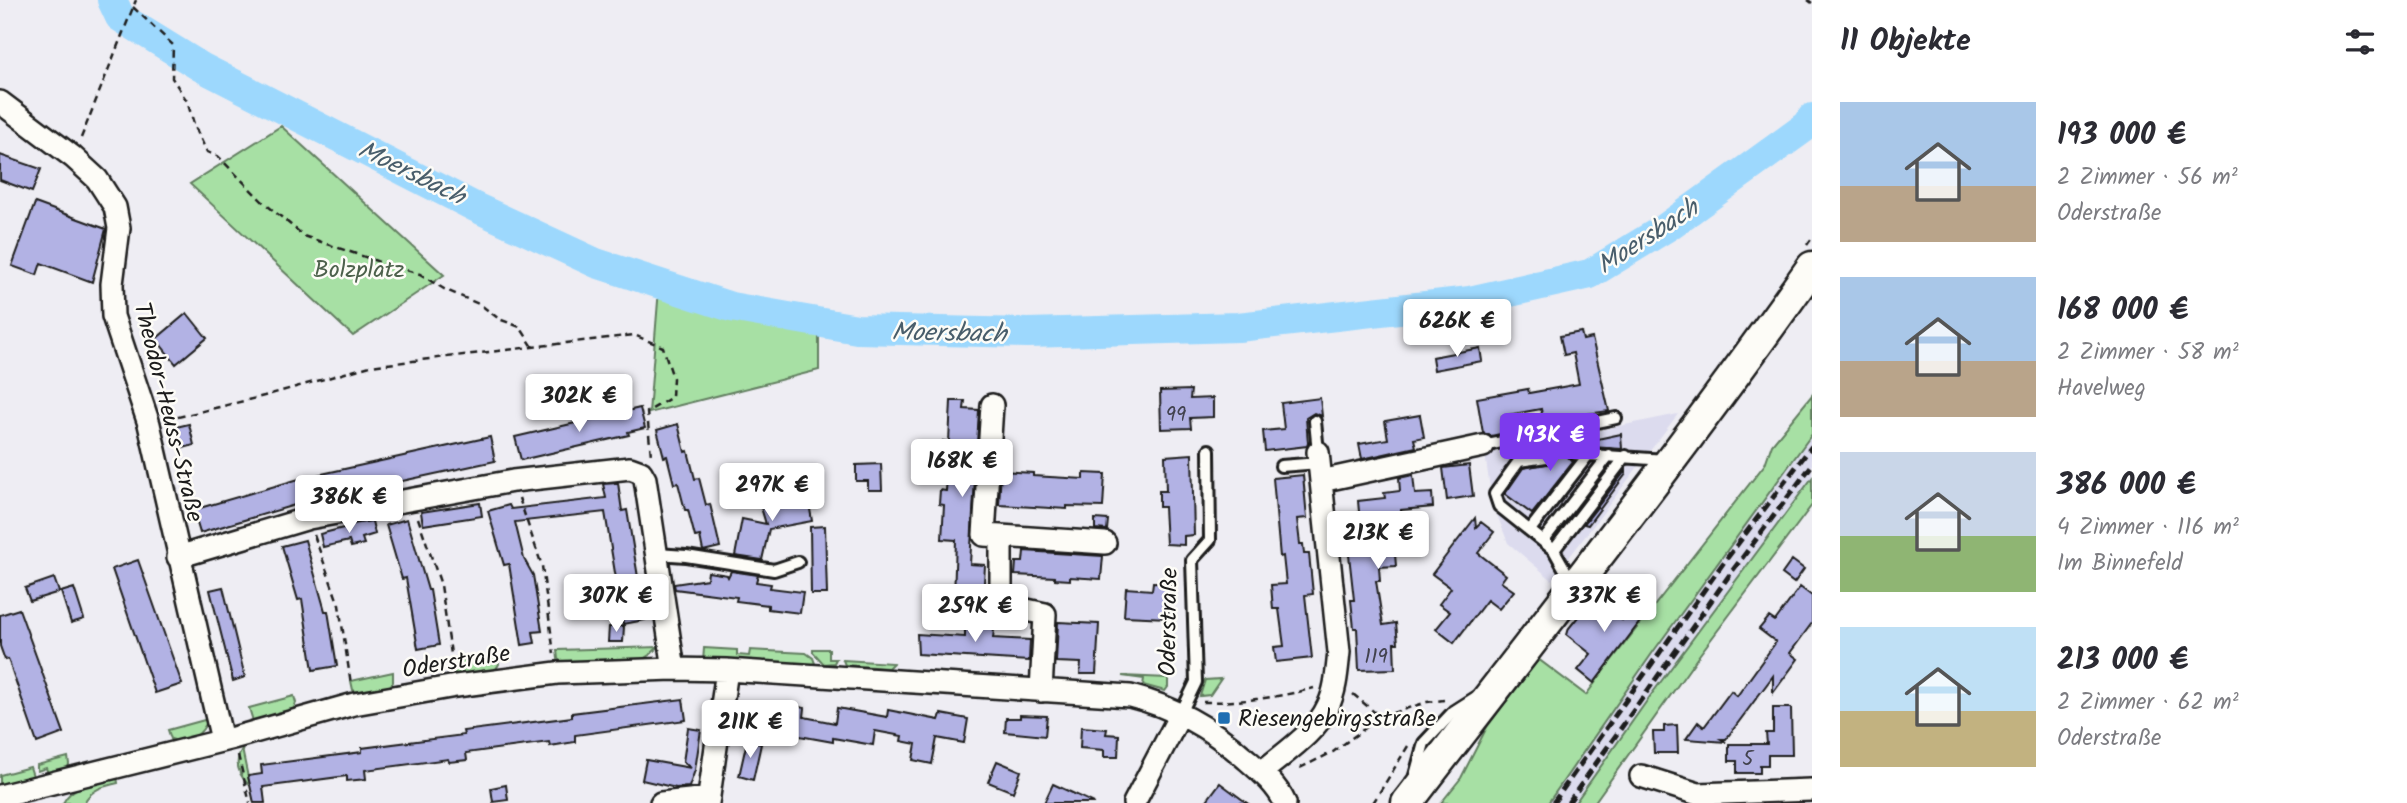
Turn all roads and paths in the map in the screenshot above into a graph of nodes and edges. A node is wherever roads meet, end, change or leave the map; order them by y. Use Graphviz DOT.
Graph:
graph roads {
  1 [pos="136,0"];
  2 [pos="1808,0"];
  3 [pos="1812,3"];
  4 [pos="133,7"];
  5 [pos="0,102"];
  6 [pos="73,157"];
  7 [pos="1812,267"];
  8 [pos="1812,283"];
  9 [pos="533,346"];
  10 [pos="1734,379"];
  11 [pos="992,405"];
  12 [pos="1616,418"];
  13 [pos="1315,421"];
  14 [pos="149,424"];
  15 [pos="1483,446"];
  16 [pos="1209,450"];
  17 [pos="1575,454"];
  18 [pos="1589,454"];
  19 [pos="1609,455"];
  20 [pos="1626,456"];
  21 [pos="1546,457"];
  22 [pos="1672,461"];
  23 [pos="1320,465"];
  24 [pos="1281,466"];
  25 [pos="641,471"];
  26 [pos="513,481"];
  27 [pos="411,499"];
  28 [pos="309,518"];
  29 [pos="1530,530"];
  30 [pos="1001,536"];
  31 [pos="1543,541"];
  32 [pos="1105,543"];
  33 [pos="1554,550"];
  34 [pos="657,554"];
  35 [pos="178,557"];
  36 [pos="798,562"];
  37 [pos="1575,587"];
  38 [pos="674,669"];
  39 [pos="727,670"];
  40 [pos="557,673"];
  41 [pos="1334,685"];
  42 [pos="456,686"];
  43 [pos="1041,691"];
  44 [pos="1450,699"];
  45 [pos="354,704"];
  46 [pos="1181,713"];
  47 [pos="1380,716"];
  48 [pos="228,739"];
  49 [pos="1812,775"];
  50 [pos="1265,776"];
  51 [pos="1641,776"];
  52 [pos="1811,790"];
  53 [pos="50,793"];
  54 [pos="0,796"];
  55 [pos="708,800"];
  56 [pos="1284,802"];
  57 [pos="1408,802"];
  58 [pos="250,803"];
  59 [pos="661,803"];
  60 [pos="1134,803"];
  61 [pos="1811,803"];
  1 -- 4 [label="path"];
  2 -- 3 [label="path"];
  4 -- 6 [label="path"];
  4 -- 9 [label="path"];
  5 -- 6 [label="street, Theodor-Heuss-Straße"];
  6 -- 14 [label="street, Theodor-Heuss-Straße"];
  7 -- 10 [label="main road"];
  8 -- 10 [label="main road"];
  9 -- 14 [label="path"];
  9 -- 25 [label="path"];
  10 -- 22 [label="main road"];
  11 -- 30 [label="street"];
  12 -- 15 [label="lane"];
  13 -- 23 [label="lane"];
  14 -- 35 [label="street, Theodor-Heuss-Straße"];
  15 -- 23 [label="street"];
  16 -- 46 [label="lane, Oderstraße"];
  17 -- 18 [label="lane"];
  18 -- 19 [label="lane"];
  18 -- 29 [label="lane"];
  19 -- 20 [label="lane"];
  19 -- 31 [label="lane"];
  20 -- 22 [label="lane"];
  20 -- 33 [label="lane"];
  21 -- 29 [label="lane"];
  22 -- 37 [label="main road"];
  23 -- 24 [label="lane"];
  23 -- 41 [label="street"];
  25 -- 26 [label="street"];
  25 -- 34 [label="street"];
  26 -- 27 [label="street"];
  26 -- 40 [label="path"];
  27 -- 28 [label="street"];
  27 -- 42 [label="path"];
  28 -- 35 [label="street"];
  28 -- 45 [label="path"];
  29 -- 31 [label="lane"];
  30 -- 32 [label="street"];
  30 -- 43 [label="street"];
  31 -- 33 [label="lane"];
  33 -- 37 [label="lane"];
  34 -- 36 [label="lane"];
  34 -- 38 [label="street"];
  35 -- 48 [label="street, Theodor-Heuss-Straße"];
  37 -- 57 [label="main road"];
  38 -- 39 [label="street, Oderstraße"];
  38 -- 40 [label="street, Oderstraße"];
  39 -- 43 [label="street, Oderstraße"];
  39 -- 55 [label="street"];
  40 -- 42 [label="street, Oderstraße"];
  41 -- 46 [label="path"];
  41 -- 47 [label="path"];
  41 -- 50 [label="street"];
  42 -- 45 [label="street, Oderstraße"];
  43 -- 46 [label="street, Oderstraße"];
  44 -- 47 [label="path"];
  45 -- 48 [label="street, Oderstraße"];
  46 -- 50 [label="street, Oderstraße"];
  46 -- 60 [label="street"];
  47 -- 50 [label="path"];
  48 -- 53 [label="street, Oderstraße"];
  48 -- 58 [label="path"];
  49 -- 52 [label="street"];
  50 -- 56 [label="street, Oderstraße"];
  51 -- 52 [label="street"];
  52 -- 61 [label="street"];
  53 -- 54 [label="street, Oderstraße"];
  55 -- 59 [label="street"];
}
